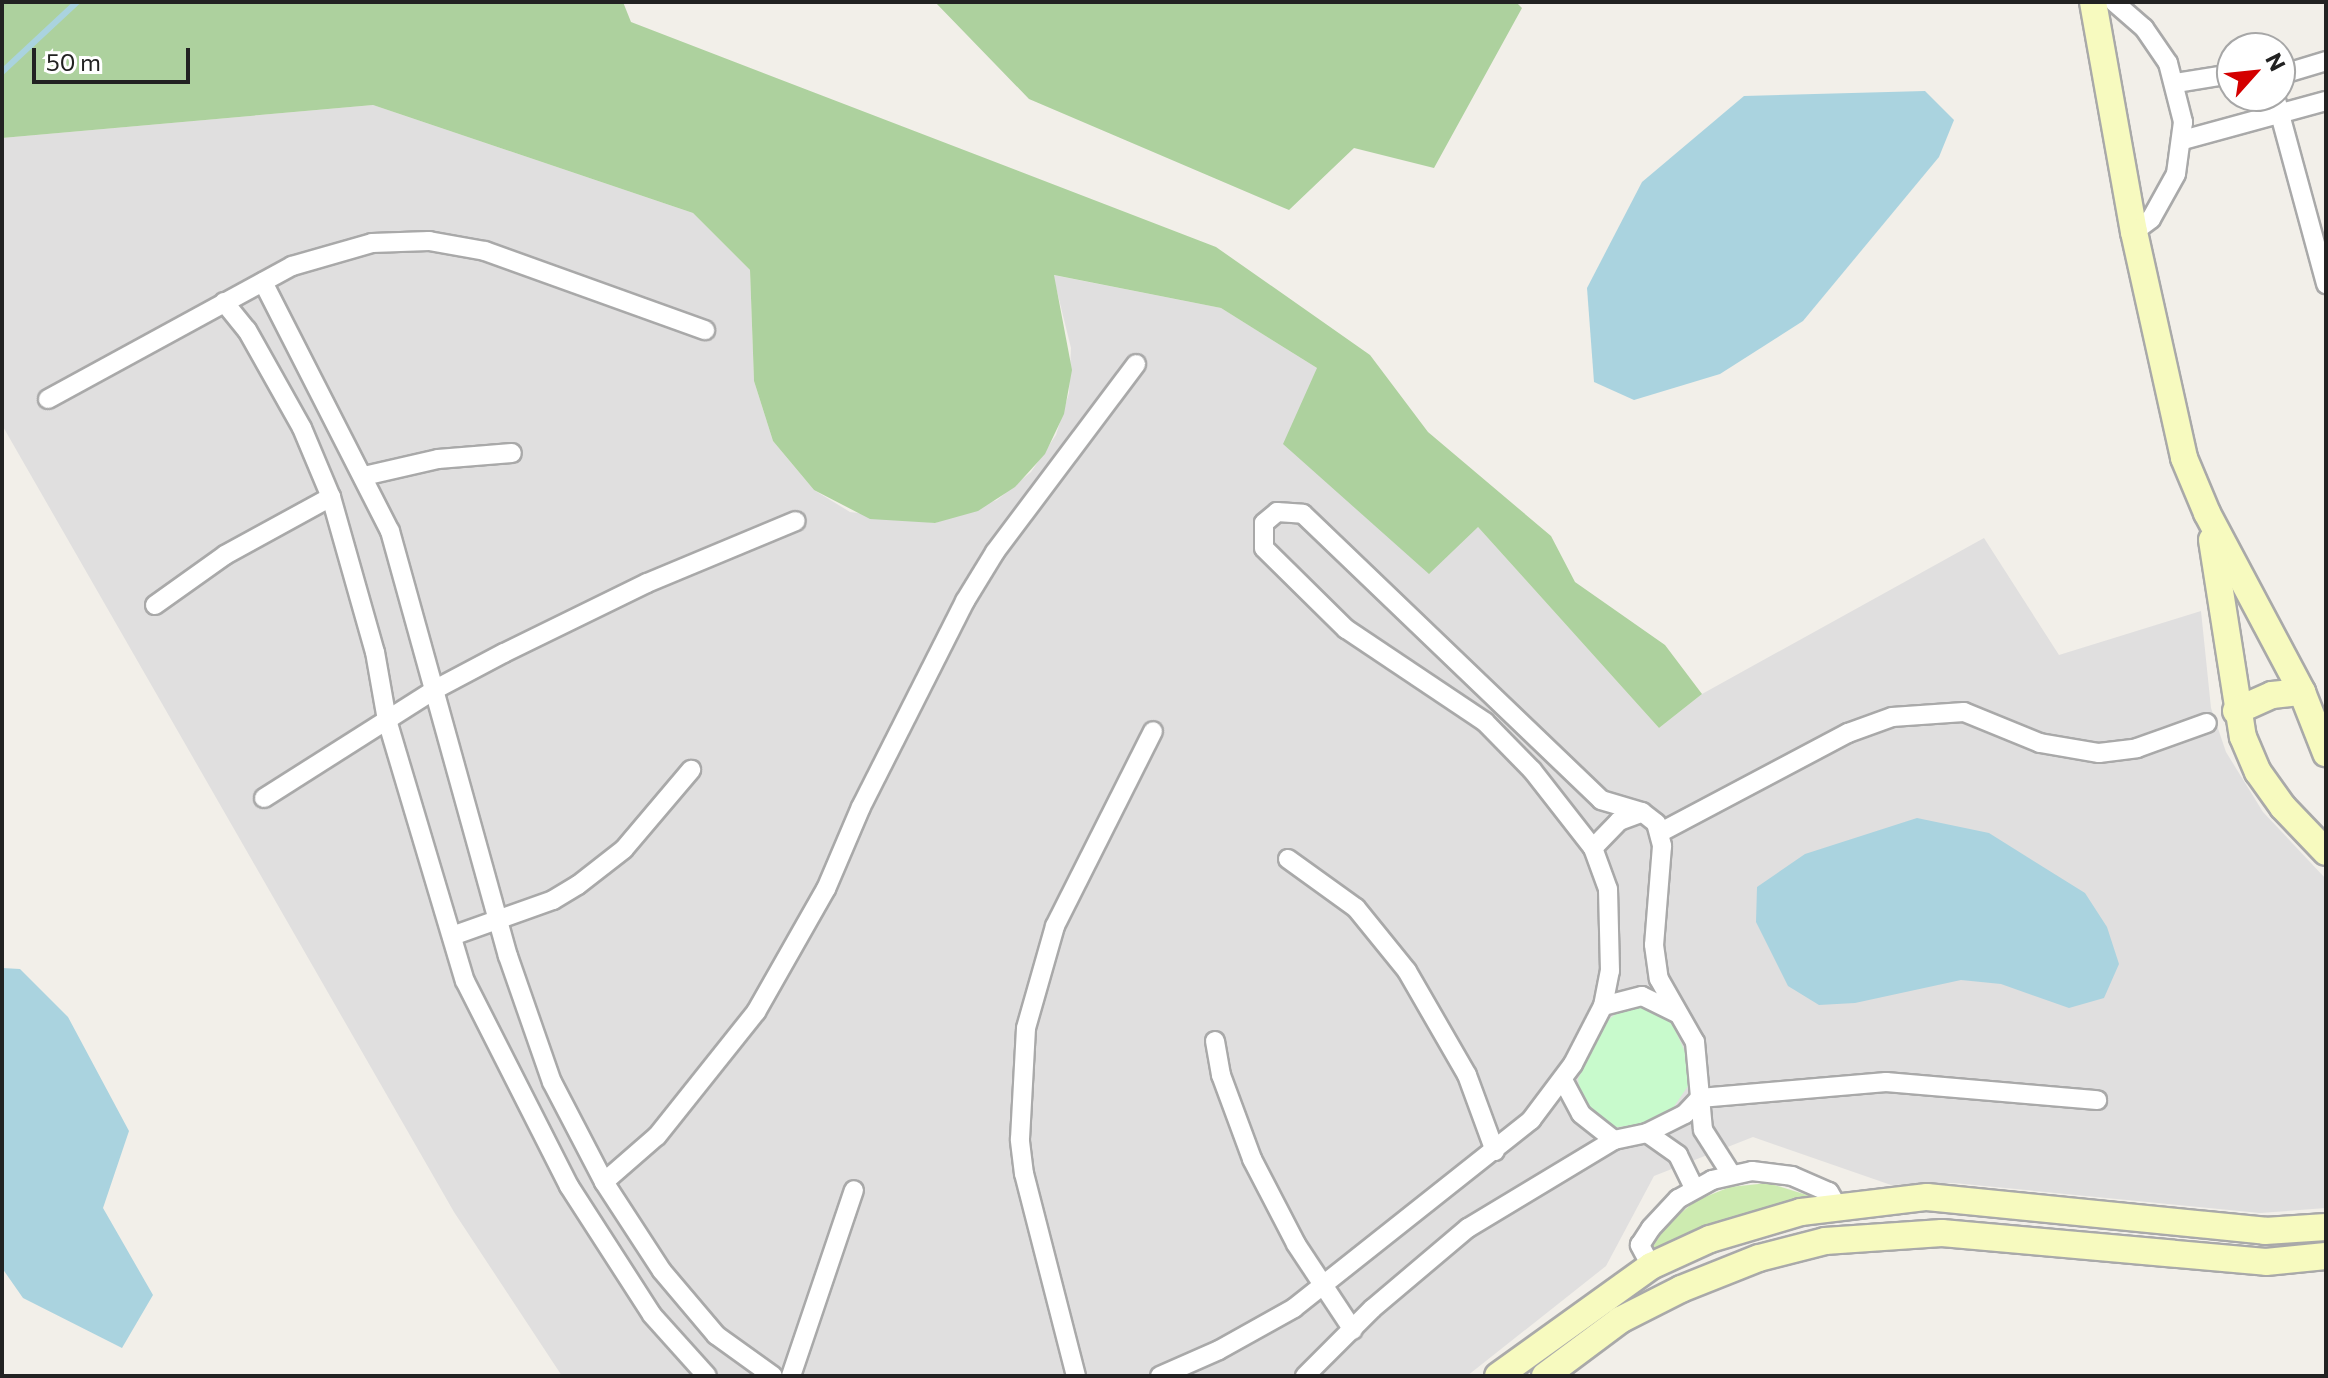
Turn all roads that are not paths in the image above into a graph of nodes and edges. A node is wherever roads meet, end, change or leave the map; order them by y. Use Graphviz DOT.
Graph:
graph roads {
  1 [pos="2093,2"];
  2 [pos="2114,2"];
  3 [pos="2326,61"];
  4 [pos="2296,70"];
  5 [pos="2216,77"];
  6 [pos="2176,83"];
  7 [pos="2326,101"];
  8 [pos="2280,112"];
  9 [pos="2281,115"];
  10 [pos="2183,140"];
  11 [pos="2134,232"];
  12 [pos="263,282"];
  13 [pos="2326,284"];
  14 [pos="224,302"];
  15 [pos="705,330"];
  16 [pos="1136,364"];
  17 [pos="48,399"];
  18 [pos="512,453"];
  19 [pos="364,476"];
  20 [pos="331,497"];
  21 [pos="2207,513"];
  22 [pos="796,521"];
  23 [pos="155,605"];
  24 [pos="434,690"];
  25 [pos="2302,692"];
  26 [pos="2236,711"];
  27 [pos="387,720"];
  28 [pos="2207,723"];
  29 [pos="1153,731"];
  30 [pos="2326,753"];
  31 [pos="691,770"];
  32 [pos="264,798"];
  33 [pos="1642,812"];
  34 [pos="1661,832"];
  35 [pos="1593,848"];
  36 [pos="2326,852"];
  37 [pos="1288,859"];
  38 [pos="500,919"];
  39 [pos="452,936"];
  40 [pos="1603,1006"];
  41 [pos="1679,1015"];
  42 [pos="1215,1041"];
  43 [pos="1563,1080"];
  44 [pos="1700,1098"];
  45 [pos="2097,1100"];
  46 [pos="1647,1133"];
  47 [pos="1614,1140"];
  48 [pos="1495,1151"];
  49 [pos="1731,1174"];
  50 [pos="604,1182"];
  51 [pos="1694,1188"];
  52 [pos="854,1190"];
  53 [pos="1837,1206"];
  54 [pos="2326,1227"];
  55 [pos="1825,1241"];
  56 [pos="2326,1256"];
  57 [pos="1651,1266"];
  58 [pos="1321,1284"];
  59 [pos="1681,1289"];
  60 [pos="1353,1330"];
  61 [pos="707,1376"];
  62 [pos="773,1376"];
  63 [pos="791,1376"];
  64 [pos="1076,1376"];
  65 [pos="1160,1376"];
  66 [pos="1305,1376"];
  67 [pos="1498,1376"];
  68 [pos="1545,1376"];
  1 -- 11 [label="street"];
  2 -- 6 [label="street"];
  3 -- 4 [label="street"];
  5 -- 6 [label="street"];
  6 -- 10 [label="street"];
  7 -- 9 [label="street"];
  8 -- 9 [label="street"];
  9 -- 10 [label="street"];
  9 -- 13 [label="street"];
  10 -- 11 [label="street"];
  11 -- 21 [label="street"];
  12 -- 14 [label="street"];
  12 -- 15 [label="street"];
  12 -- 19 [label="street"];
  14 -- 17 [label="street"];
  14 -- 20 [label="street"];
  16 -- 50 [label="street"];
  18 -- 19 [label="street"];
  19 -- 24 [label="street"];
  20 -- 23 [label="street"];
  20 -- 27 [label="street"];
  21 -- 25 [label="street"];
  21 -- 26 [label="street"];
  22 -- 24 [label="street"];
  24 -- 27 [label="street"];
  24 -- 38 [label="street"];
  25 -- 26 [label="street"];
  25 -- 30 [label="street"];
  26 -- 36 [label="street"];
  27 -- 32 [label="street"];
  27 -- 39 [label="street"];
  28 -- 34 [label="street"];
  29 -- 64 [label="street"];
  31 -- 38 [label="street"];
  33 -- 34 [label="street"];
  33 -- 35 [label="street"];
  33 -- 35 [label="street"];
  34 -- 41 [label="street"];
  35 -- 40 [label="street"];
  37 -- 48 [label="street"];
  38 -- 39 [label="street"];
  38 -- 50 [label="street"];
  39 -- 61 [label="street"];
  40 -- 41 [label="street"];
  40 -- 43 [label="street"];
  41 -- 44 [label="street"];
  42 -- 58 [label="street"];
  43 -- 47 [label="street"];
  43 -- 48 [label="street"];
  44 -- 45 [label="street"];
  44 -- 46 [label="street"];
  44 -- 49 [label="street"];
  46 -- 47 [label="street"];
  46 -- 51 [label="street"];
  47 -- 60 [label="street"];
  48 -- 58 [label="street"];
  49 -- 51 [label="street"];
  49 -- 53 [label="street"];
  50 -- 62 [label="street"];
  51 -- 57 [label="street"];
  52 -- 63 [label="street"];
  53 -- 54 [label="street"];
  53 -- 55 [label="street"];
  53 -- 57 [label="street"];
  55 -- 56 [label="street"];
  55 -- 59 [label="street"];
  57 -- 59 [label="street"];
  57 -- 67 [label="street"];
  58 -- 60 [label="street"];
  58 -- 65 [label="street"];
  59 -- 68 [label="street"];
  60 -- 66 [label="street"];
}
